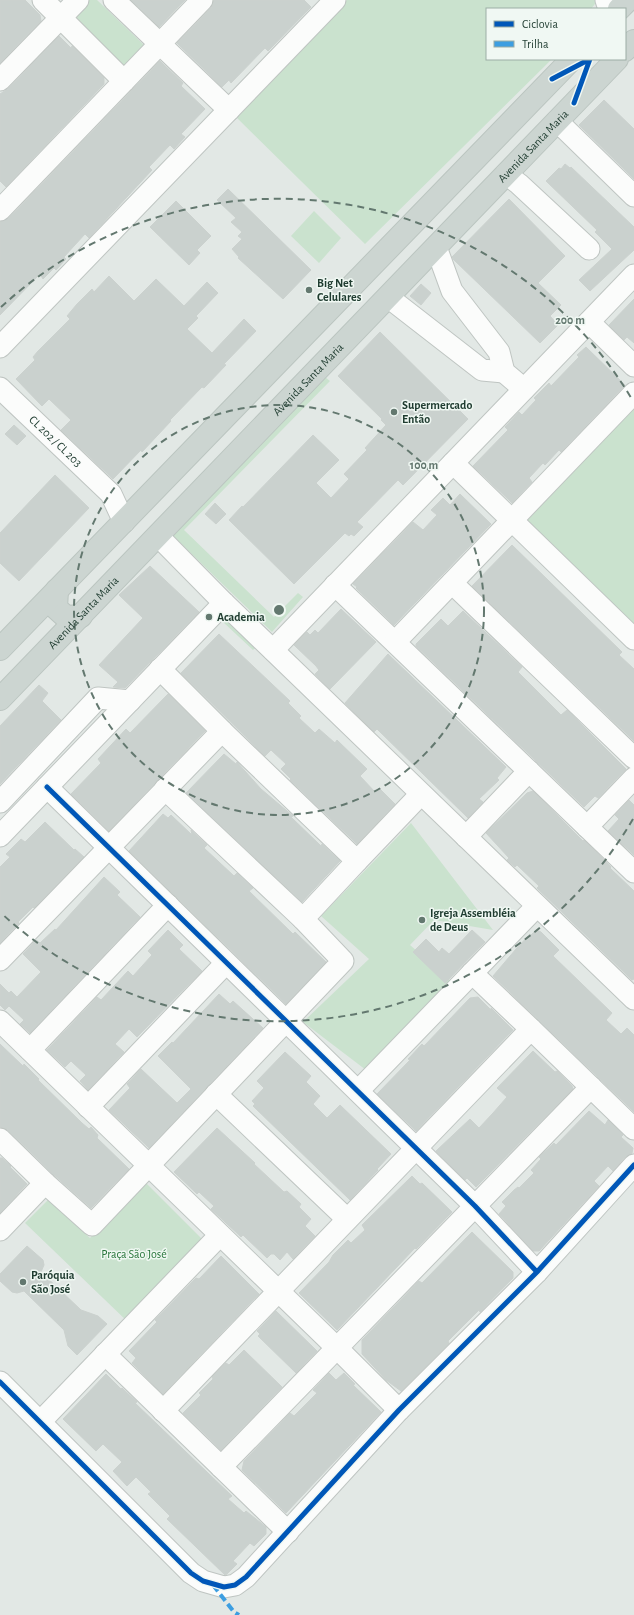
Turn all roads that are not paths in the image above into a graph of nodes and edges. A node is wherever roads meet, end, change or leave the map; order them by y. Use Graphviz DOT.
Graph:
graph roads {
  1 [pos="43,0"];
  2 [pos="78,0"];
  3 [pos="114,0"];
  4 [pos="202,0"];
  5 [pos="335,0"];
  6 [pos="628,0"];
  7 [pos="621,8"];
  8 [pos="60,18"];
  9 [pos="634,41"];
  10 [pos="159,45"];
  11 [pos="626,49"];
  12 [pos="571,60"];
  13 [pos="616,60"];
  14 [pos="0,80"];
  15 [pos="124,80"];
  16 [pos="229,110"];
  17 [pos="557,121"];
  18 [pos="506,174"];
  19 [pos="634,196"];
  20 [pos="0,210"];
  21 [pos="396,240"];
  22 [pos="436,247"];
  23 [pos="589,249"];
  24 [pos="420,264"];
  25 [pos="363,274"];
  26 [pos="634,275"];
  27 [pos="388,297"];
  28 [pos="589,322"];
  29 [pos="0,347"];
  30 [pos="634,366"];
  31 [pos="504,372"];
  32 [pos="524,389"];
  33 [pos="634,393"];
  34 [pos="4,400"];
  35 [pos="453,463"];
  36 [pos="111,494"];
  37 [pos="147,498"];
  38 [pos="511,520"];
  39 [pos="124,522"];
  40 [pos="158,536"];
  41 [pos="452,583"];
  42 [pos="335,585"];
  43 [pos="57,590"];
  44 [pos="224,604"];
  45 [pos="82,616"];
  46 [pos="19,629"];
  47 [pos="633,637"];
  48 [pos="394,642"];
  49 [pos="0,649"];
  50 [pos="272,650"];
  51 [pos="42,657"];
  52 [pos="160,669"];
  53 [pos="0,699"];
  54 [pos="130,701"];
  55 [pos="222,731"];
  56 [pos="634,758"];
  57 [pos="529,771"];
  58 [pos="634,778"];
  59 [pos="47,787"];
  60 [pos="165,789"];
  61 [pos="421,794"];
  62 [pos="0,802"];
  63 [pos="587,827"];
  64 [pos="0,836"];
  65 [pos="466,837"];
  66 [pos="109,848"];
  67 [pos="357,861"];
  68 [pos="634,872"];
  69 [pos="168,905"];
  70 [pos="537,906"];
  71 [pos="303,919"];
  72 [pos="0,960"];
  73 [pos="226,963"];
  74 [pos="472,973"];
  75 [pos="634,999"];
  76 [pos="286,1021"];
  77 [pos="0,1022"];
  78 [pos="531,1029"];
  79 [pos="30,1050"];
  80 [pos="591,1087"];
  81 [pos="358,1091"];
  82 [pos="216,1094"];
  83 [pos="88,1107"];
  84 [pos="634,1129"];
  85 [pos="0,1139"];
  86 [pos="416,1148"];
  87 [pos="148,1165"];
  88 [pos="634,1165"];
  89 [pos="45,1184"];
  90 [pos="475,1206"];
  91 [pos="347,1219"];
  92 [pos="0,1230"];
  93 [pos="220,1235"];
  94 [pos="537,1272"];
  95 [pos="278,1291"];
  96 [pos="337,1348"];
  97 [pos="105,1354"];
  98 [pos="0,1382"];
  99 [pos="399,1410"];
  100 [pos="163,1411"];
  101 [pos="41,1421"];
  102 [pos="221,1467"];
  103 [pos="288,1532"];
  1 -- 8 [label="street"];
  2 -- 8 [label="street"];
  3 -- 10 [label="street"];
  4 -- 10 [label="street"];
  5 -- 16 [label="street"];
  6 -- 7 [label="main road"];
  8 -- 14 [label="street"];
  8 -- 15 [label="street"];
  9 -- 11 [label="main road"];
  10 -- 15 [label="street"];
  10 -- 16 [label="street"];
  12 -- 21 [label="main road"];
  13 -- 17 [label="main road, Avenida Santa Maria"];
  15 -- 20 [label="street"];
  16 -- 29 [label="street"];
  17 -- 18 [label="main road, Avenida Santa Maria"];
  17 -- 19 [label="street"];
  18 -- 22 [label="main road, Avenida Santa Maria"];
  18 -- 23 [label="street"];
  21 -- 24 [label="main road"];
  21 -- 25 [label="main road"];
  22 -- 24 [label="main road, Avenida Santa Maria"];
  22 -- 31 [label="street"];
  24 -- 27 [label="main road, Avenida Santa Maria"];
  25 -- 27 [label="main road"];
  25 -- 37 [label="main road"];
  26 -- 28 [label="street"];
  27 -- 31 [label="street"];
  27 -- 40 [label="main road, Avenida Santa Maria"];
  28 -- 30 [label="street"];
  28 -- 32 [label="street"];
  31 -- 32 [label="street"];
  32 -- 35 [label="street"];
  33 -- 38 [label="street"];
  34 -- 36 [label="street, CL 202 / CL 203"];
  35 -- 38 [label="street"];
  35 -- 42 [label="street"];
  36 -- 37 [label="street"];
  36 -- 39 [label="street"];
  37 -- 39 [label="main road"];
  38 -- 41 [label="street"];
  38 -- 47 [label="street"];
  39 -- 43 [label="main road"];
  40 -- 44 [label="street"];
  40 -- 45 [label="main road, Avenida Santa Maria"];
  41 -- 48 [label="street"];
  41 -- 56 [label="street"];
  42 -- 48 [label="street"];
  42 -- 50 [label="street"];
  43 -- 45 [label="main road"];
  43 -- 46 [label="main road"];
  44 -- 50 [label="street"];
  44 -- 52 [label="street"];
  45 -- 51 [label="main road, Avenida Santa Maria"];
  46 -- 49 [label="main road"];
  46 -- 51 [label="main road"];
  48 -- 57 [label="street"];
  50 -- 61 [label="street"];
  51 -- 53 [label="main road, Avenida Santa Maria"];
  52 -- 54 [label="street"];
  52 -- 55 [label="street"];
  54 -- 59 [label="street"];
  54 -- 62 [label="street"];
  55 -- 60 [label="street"];
  55 -- 67 [label="street"];
  57 -- 63 [label="street"];
  57 -- 65 [label="street"];
  58 -- 63 [label="street"];
  59 -- 64 [label="street"];
  59 -- 66 [label="street"];
  60 -- 66 [label="street"];
  60 -- 71 [label="street"];
  61 -- 65 [label="street"];
  61 -- 67 [label="street"];
  63 -- 68 [label="street"];
  65 -- 70 [label="street"];
  66 -- 69 [label="street"];
  66 -- 72 [label="street"];
  67 -- 71 [label="street"];
  69 -- 73 [label="street"];
  69 -- 79 [label="street"];
  70 -- 74 [label="street"];
  70 -- 75 [label="street"];
  71 -- 76 [label="street"];
  73 -- 76 [label="street"];
  73 -- 83 [label="street"];
  74 -- 78 [label="street"];
  74 -- 81 [label="street"];
  76 -- 81 [label="street"];
  76 -- 82 [label="street"];
  77 -- 79 [label="street"];
  78 -- 80 [label="street"];
  78 -- 86 [label="street"];
  79 -- 83 [label="street"];
  80 -- 84 [label="street"];
  80 -- 90 [label="street"];
  81 -- 86 [label="street"];
  82 -- 87 [label="street"];
  82 -- 91 [label="street"];
  83 -- 87 [label="street"];
  85 -- 89 [label="street"];
  86 -- 90 [label="street"];
  86 -- 91 [label="street"];
  87 -- 89 [label="street"];
  87 -- 93 [label="street"];
  88 -- 94 [label="street"];
  89 -- 92 [label="street"];
  90 -- 94 [label="street"];
  90 -- 96 [label="street"];
  91 -- 95 [label="street"];
  93 -- 95 [label="street"];
  93 -- 97 [label="street"];
  94 -- 99 [label="street"];
  95 -- 96 [label="street"];
  95 -- 100 [label="street"];
  96 -- 99 [label="street"];
  96 -- 102 [label="street"];
  97 -- 100 [label="street"];
  97 -- 101 [label="street"];
  98 -- 101 [label="street"];
  99 -- 103 [label="street"];
  100 -- 102 [label="street"];
  101 -- 103 [label="street"];
  102 -- 103 [label="street"];
}
